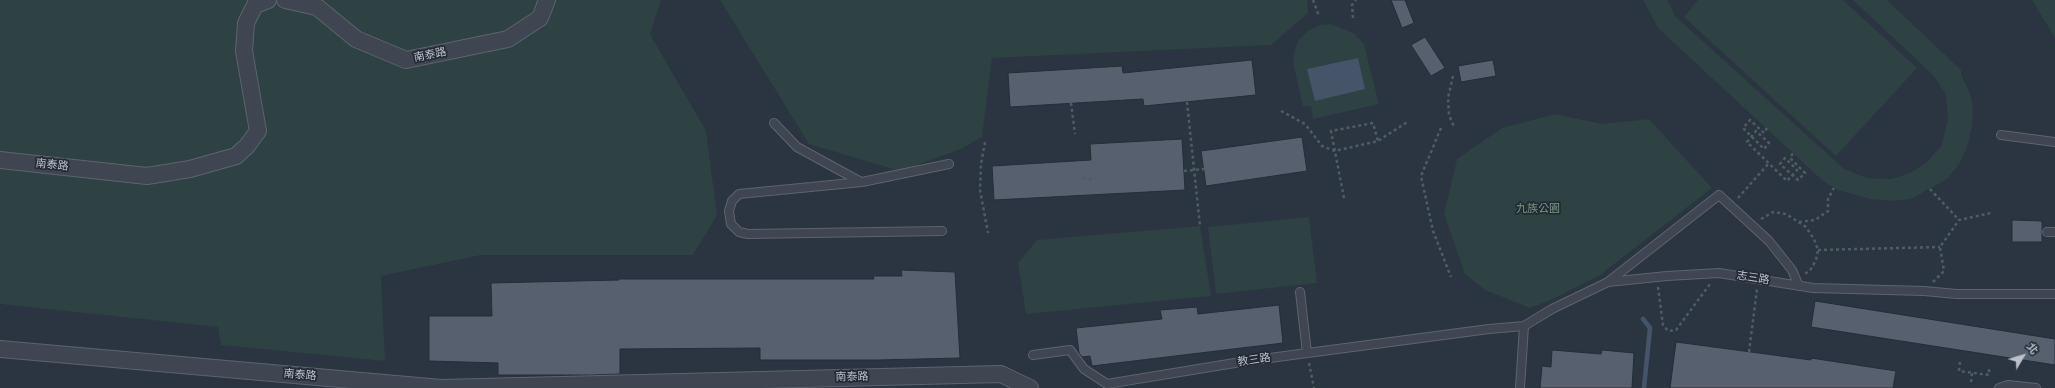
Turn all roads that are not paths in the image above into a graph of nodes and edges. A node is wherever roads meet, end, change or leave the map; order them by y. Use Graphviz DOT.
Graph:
graph roads {
  1 [pos="268,0"];
  2 [pos="285,0"];
  3 [pos="547,0"];
  4 [pos="774,123"];
  5 [pos="2001,135"];
  6 [pos="2055,142"];
  7 [pos="0,160"];
  8 [pos="949,164"];
  9 [pos="862,182"];
  10 [pos="942,231"];
  11 [pos="1608,282"];
  12 [pos="1798,283"];
  13 [pos="1300,292"];
  14 [pos="2055,294"];
  15 [pos="1524,326"];
  16 [pos="0,349"];
  17 [pos="1307,353"];
  18 [pos="1033,355"];
  19 [pos="1030,388"];
  20 [pos="1520,388"];
  21 [pos="1999,388"];
  22 [pos="2036,388"];
  1 -- 7 [label="street, 南泰路"];
  2 -- 3 [label="street, 南泰路"];
  4 -- 9 [label="lane"];
  5 -- 6 [label="lane"];
  8 -- 9 [label="lane"];
  9 -- 10 [label="lane"];
  11 -- 12 [label="lane, 志三路"];
  11 -- 12 [label="lane"];
  11 -- 15 [label="lane, 志三路"];
  12 -- 14 [label="lane, 志三路"];
  13 -- 17 [label="lane"];
  15 -- 17 [label="lane, 教三路"];
  15 -- 20 [label="lane"];
  16 -- 19 [label="street, 南泰路"];
  17 -- 18 [label="lane, 教三路"];
  21 -- 22 [label="lane"];
}
